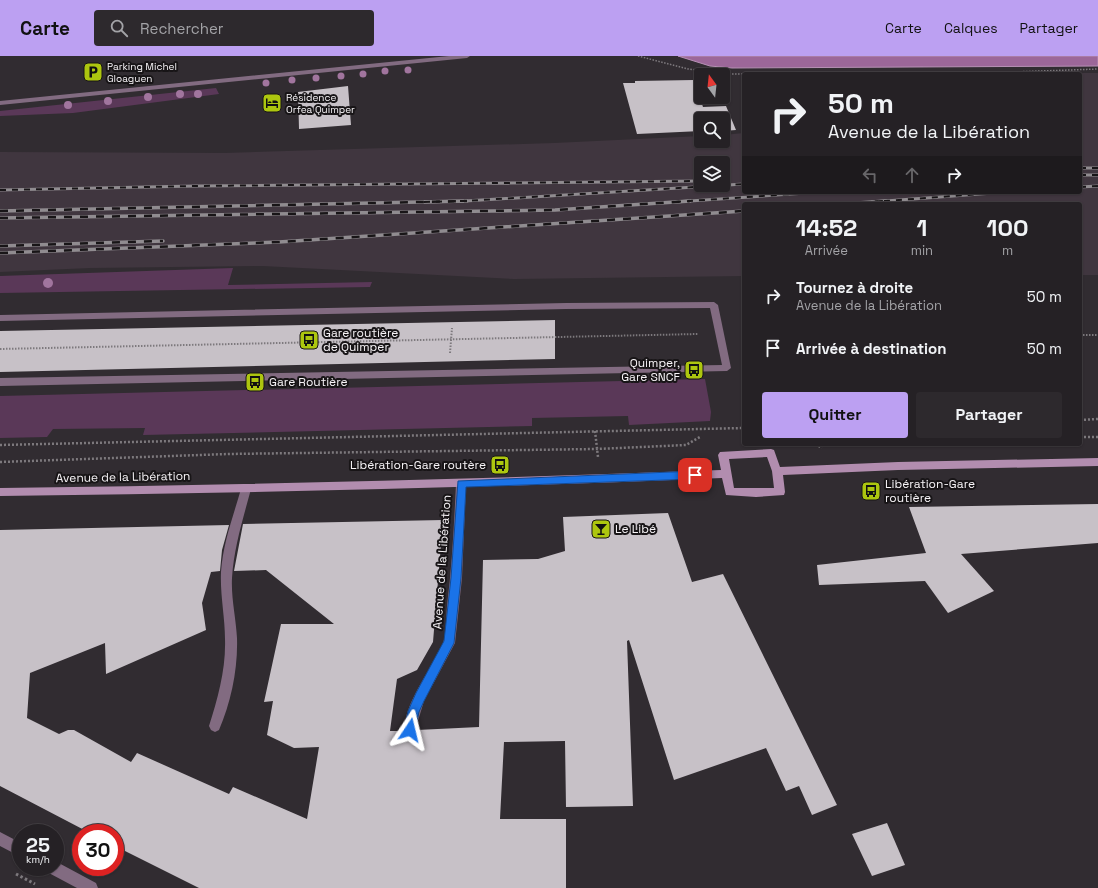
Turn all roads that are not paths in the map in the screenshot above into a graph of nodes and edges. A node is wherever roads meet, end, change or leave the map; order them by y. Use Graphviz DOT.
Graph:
graph roads {
  1 [pos="467,56"];
  2 [pos="0,103"];
  3 [pos="0,318"];
  4 [pos="0,382"];
  5 [pos="1098,462"];
  6 [pos="777,471"];
  7 [pos="726,474"];
  8 [pos="461,484"];
  9 [pos="246,489"];
  10 [pos="0,492"];
  11 [pos="215,726"];
  12 [pos="410,730"];
  13 [pos="0,839"];
  14 [pos="12,845"];
  15 [pos="64,873"];
  16 [pos="91,888"];
  1 -- 2 [label="street"];
  3 -- 4 [label="street"];
  5 -- 6 [label="main road"];
  6 -- 7 [label="main road"];
  6 -- 7 [label="main road"];
  7 -- 8 [label="main road, Avenue de la Libération"];
  8 -- 9 [label="main road, Avenue de la Libération"];
  8 -- 12 [label="street, Avenue de la Libération"];
  9 -- 10 [label="main road, Avenue de la Libération"];
  9 -- 11 [label="street"];
  13 -- 14 [label="street"];
  15 -- 16 [label="street"];
}
